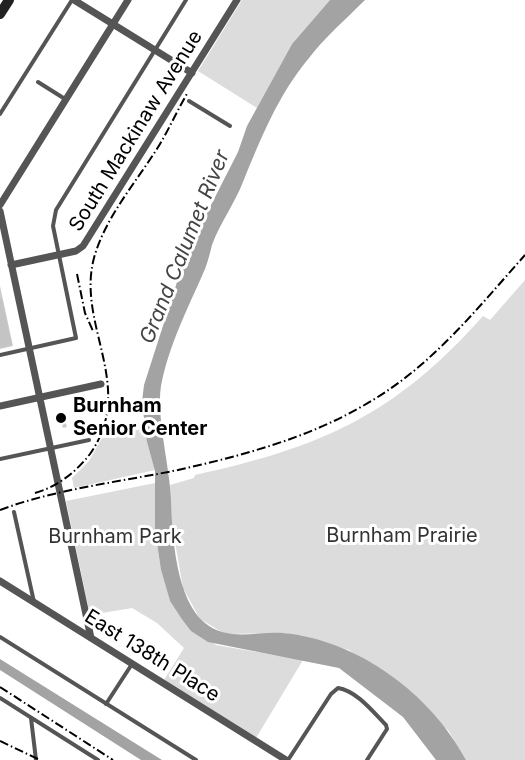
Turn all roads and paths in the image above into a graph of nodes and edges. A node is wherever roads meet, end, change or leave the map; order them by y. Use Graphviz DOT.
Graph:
graph roads {
  1 [pos="9,0"];
  2 [pos="73,0"];
  3 [pos="129,0"];
  4 [pos="186,0"];
  5 [pos="237,0"];
  6 [pos="0,14"];
  7 [pos="113,25"];
  8 [pos="154,50"];
  9 [pos="192,73"];
  10 [pos="38,82"];
  11 [pos="66,100"];
  12 [pos="189,101"];
  13 [pos="0,114"];
  14 [pos="230,126"];
  15 [pos="0,205"];
  16 [pos="0,211"];
  17 [pos="59,255"];
  18 [pos="11,265"];
  19 [pos="29,348"];
  20 [pos="0,355"];
  21 [pos="101,384"];
  22 [pos="39,397"];
  23 [pos="0,406"];
  24 [pos="89,440"];
  25 [pos="50,448"];
  26 [pos="0,459"];
  27 [pos="14,512"];
  28 [pos="0,581"];
  29 [pos="34,602"];
  30 [pos="0,637"];
  31 [pos="91,638"];
  32 [pos="132,663"];
  33 [pos="0,698"];
  34 [pos="106,704"];
  35 [pos="31,717"];
  36 [pos="36,760"];
  37 [pos="98,760"];
  38 [pos="196,760"];
  39 [pos="287,760"];
  40 [pos="367,760"];
  1 -- 6 [label="main road"];
  2 -- 7 [label="street"];
  2 -- 13 [label="lane"];
  3 -- 7 [label="street"];
  4 -- 8 [label="lane"];
  5 -- 9 [label="street, South Mackinaw Avenue"];
  7 -- 8 [label="street"];
  7 -- 11 [label="street"];
  8 -- 9 [label="street"];
  8 -- 17 [label="lane"];
  9 -- 17 [label="street, South Mackinaw Avenue"];
  10 -- 11 [label="lane"];
  11 -- 15 [label="street"];
  12 -- 14 [label="lane"];
  16 -- 18 [label="street"];
  17 -- 18 [label="street, South Mackinaw Avenue"];
  17 -- 19 [label="lane"];
  18 -- 19 [label="street"];
  19 -- 20 [label="lane"];
  19 -- 22 [label="street"];
  21 -- 22 [label="street"];
  22 -- 23 [label="street"];
  22 -- 25 [label="street"];
  24 -- 25 [label="lane"];
  25 -- 26 [label="lane"];
  25 -- 31 [label="street"];
  27 -- 29 [label="lane"];
  28 -- 29 [label="street, East 138th Place"];
  29 -- 31 [label="street, East 138th Place"];
  30 -- 34 [label="lane"];
  31 -- 32 [label="street, East 138th Place"];
  32 -- 34 [label="lane"];
  32 -- 39 [label="street, East 138th Place"];
  33 -- 35 [label="lane"];
  34 -- 38 [label="lane"];
  35 -- 36 [label="lane"];
  35 -- 37 [label="lane"];
  39 -- 40 [label="lane"];
}
